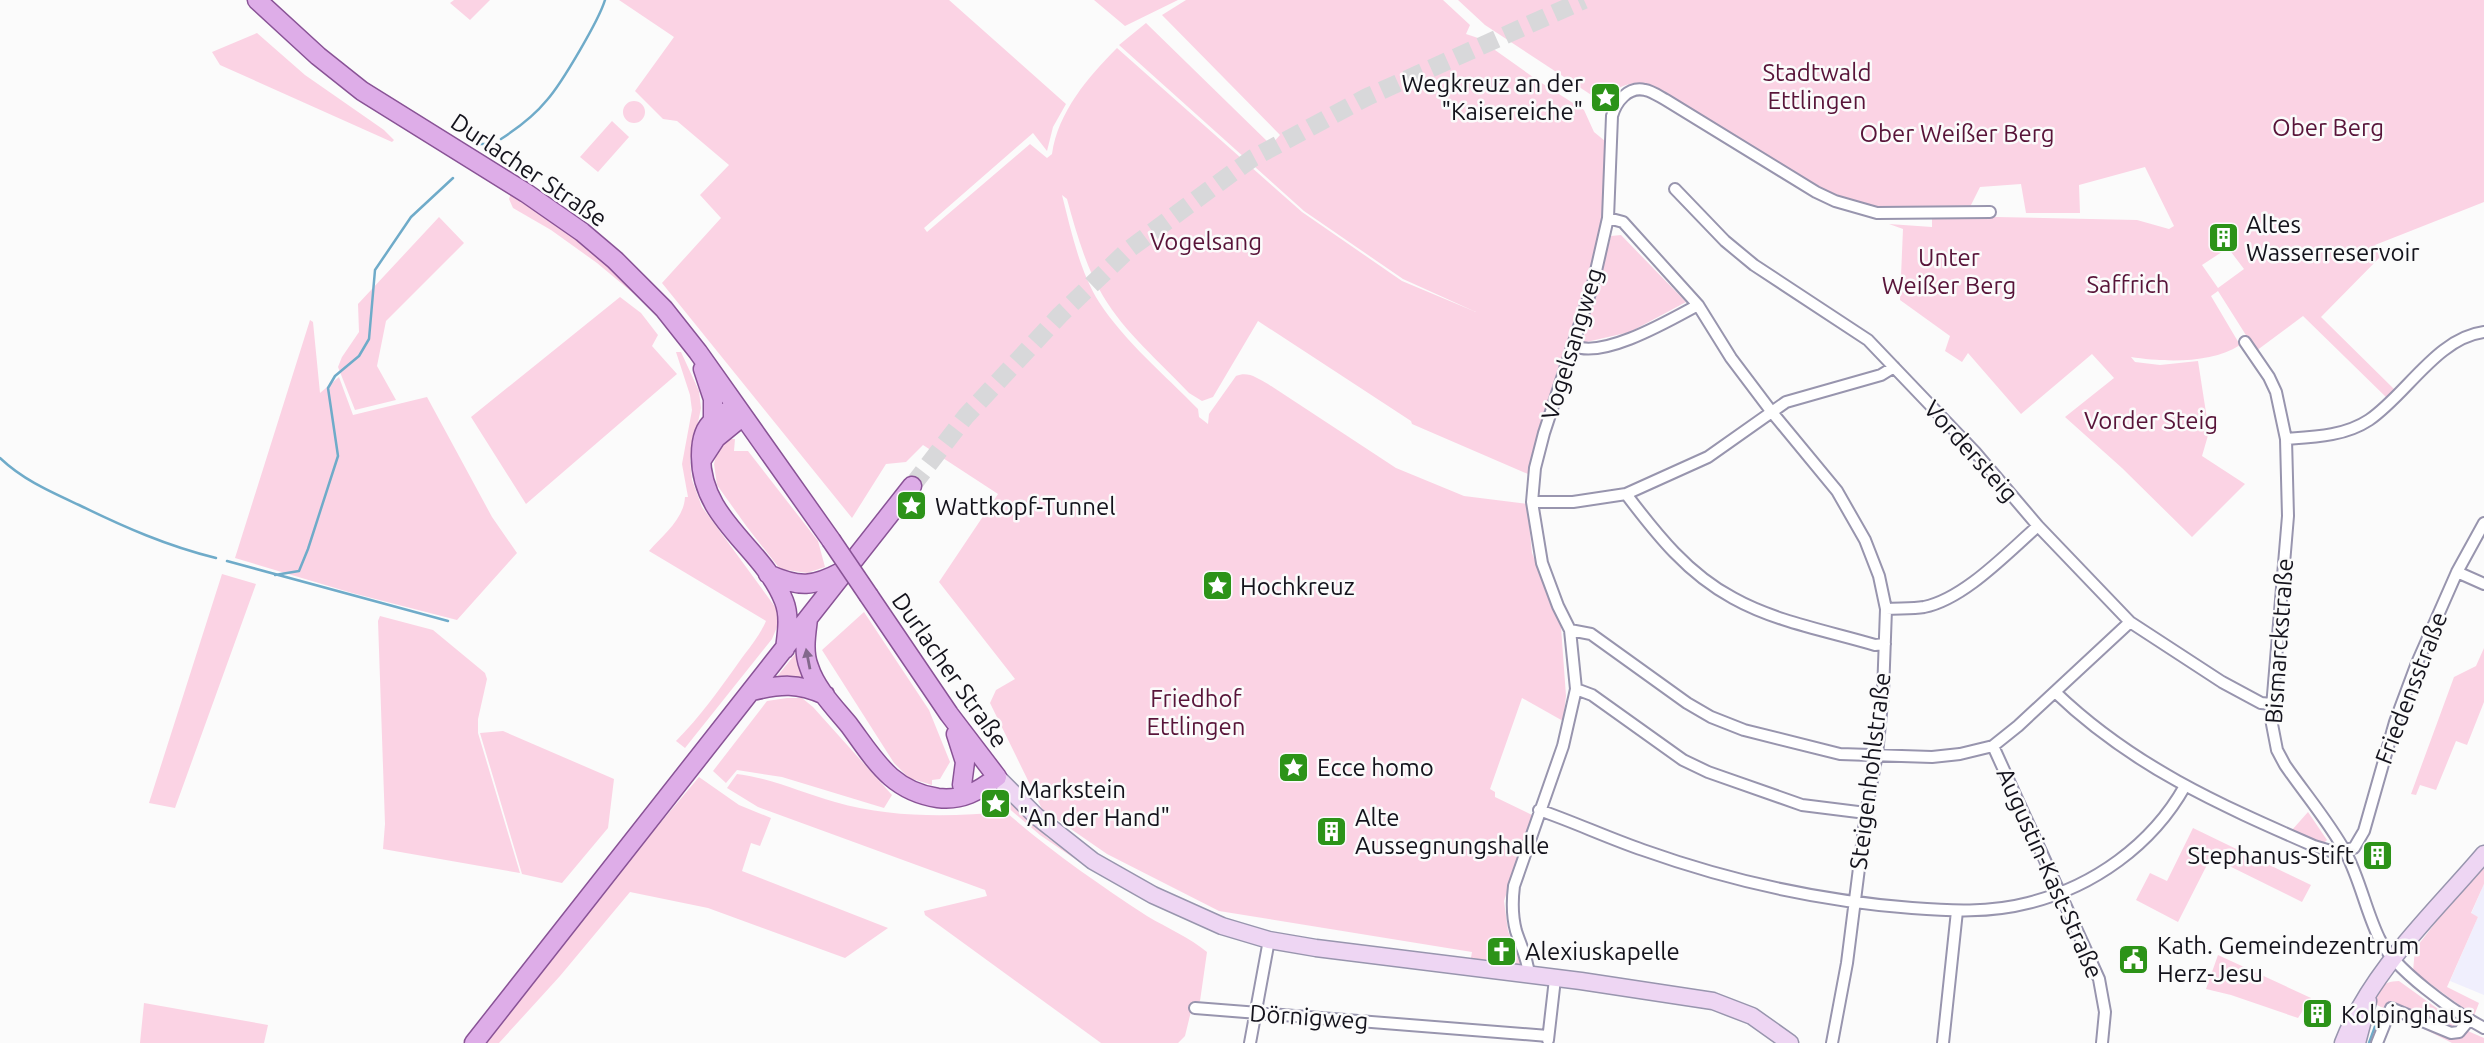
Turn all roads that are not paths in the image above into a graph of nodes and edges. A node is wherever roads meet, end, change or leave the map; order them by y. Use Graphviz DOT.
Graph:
graph roads {
  1 [pos="257,0"];
  2 [pos="1675,189"];
  3 [pos="1990,212"];
  4 [pos="1608,218"];
  5 [pos="1698,305"];
  6 [pos="2484,332"];
  7 [pos="2245,342"];
  8 [pos="1574,346"];
  9 [pos="698,352"];
  10 [pos="1894,368"];
  11 [pos="739,411"];
  12 [pos="1771,411"];
  13 [pos="713,420"];
  14 [pos="2286,439"];
  15 [pos="701,464"];
  16 [pos="912,486"];
  17 [pos="1626,494"];
  18 [pos="1532,502"];
  19 [pos="2484,523"];
  20 [pos="2038,526"];
  21 [pos="849,568"];
  22 [pos="2457,572"];
  23 [pos="768,574"];
  24 [pos="2484,584"];
  25 [pos="1886,609"];
  26 [pos="808,619"];
  27 [pos="2130,622"];
  28 [pos="1570,630"];
  29 [pos="1885,644"];
  30 [pos="785,649"];
  31 [pos="1576,689"];
  32 [pos="752,691"];
  33 [pos="2054,692"];
  34 [pos="825,695"];
  35 [pos="2271,704"];
  36 [pos="949,714"];
  37 [pos="1993,746"];
  38 [pos="1877,754"];
  39 [pos="993,772"];
  40 [pos="962,785"];
  41 [pos="2185,786"];
  42 [pos="934,797"];
  43 [pos="1539,810"];
  44 [pos="1866,813"];
  45 [pos="2344,851"];
  46 [pos="2484,854"];
  47 [pos="2060,892"];
  48 [pos="1853,903"];
  49 [pos="1957,911"];
  50 [pos="1269,940"];
  51 [pos="2393,960"];
  52 [pos="1529,975"];
  53 [pos="1555,979"];
  54 [pos="2369,995"];
  55 [pos="1195,1008"];
  56 [pos="1254,1014"];
  57 [pos="2469,1020"];
  58 [pos="2484,1028"];
  59 [pos="1548,1039"];
  60 [pos="474,1043"];
  61 [pos="1250,1043"];
  62 [pos="1790,1043"];
  63 [pos="1832,1043"];
  64 [pos="1943,1043"];
  65 [pos="2102,1043"];
  66 [pos="2343,1043"];
  67 [pos="2357,1043"];
  68 [pos="2377,1043"];
  1 -- 9 [label="main road, Durlacher Straße"];
  2 -- 10 [label="street, Vordersteig"];
  3 -- 4 [label="street, Vogelsangweg"];
  4 -- 5 [label="street, Steigenhohlstraße"];
  4 -- 8 [label="street, Vogelsangweg"];
  5 -- 8 [label="street"];
  5 -- 12 [label="street, Steigenhohlstraße"];
  6 -- 14 [label="street"];
  7 -- 14 [label="street, Bismarckstraße"];
  8 -- 18 [label="street, Vogelsangweg"];
  9 -- 11 [label="main road, Durlacher Straße"];
  9 -- 13 [label="main road"];
  10 -- 12 [label="street"];
  10 -- 20 [label="street, Vordersteig"];
  11 -- 13 [label="main road"];
  11 -- 15 [label="main road"];
  11 -- 36 [label="main road, Durlacher Straße, bridge"];
  12 -- 17 [label="street"];
  12 -- 25 [label="street, Steigenhohlstraße"];
  13 -- 15 [label="main road"];
  14 -- 35 [label="street, Bismarckstraße"];
  15 -- 23 [label="main road"];
  16 -- 21 [label="main road"];
  17 -- 18 [label="street"];
  17 -- 29 [label="street"];
  18 -- 28 [label="street, Vogelsangweg"];
  19 -- 22 [label="street, Friedensstraße"];
  20 -- 25 [label="street"];
  20 -- 27 [label="street, Vordersteig"];
  21 -- 23 [label="main road"];
  21 -- 26 [label="main road"];
  22 -- 24 [label="street"];
  22 -- 45 [label="street, Friedensstraße"];
  23 -- 30 [label="main road"];
  25 -- 29 [label="street, Steigenhohlstraße"];
  26 -- 30 [label="main road"];
  34 -- 26 [label="main road, one-way"];
  27 -- 33 [label="street"];
  27 -- 35 [label="street, Vordersteig"];
  28 -- 31 [label="street, Vogelsangweg"];
  28 -- 38 [label="street"];
  29 -- 38 [label="street, Steigenhohlstraße"];
  30 -- 32 [label="main road"];
  31 -- 43 [label="street, Vogelsangweg"];
  31 -- 44 [label="street"];
  32 -- 34 [label="main road"];
  32 -- 60 [label="main road"];
  33 -- 37 [label="street"];
  33 -- 41 [label="street"];
  34 -- 42 [label="main road"];
  35 -- 45 [label="street, Bismarckstraße"];
  36 -- 39 [label="main road, Durlacher Straße"];
  36 -- 40 [label="main road"];
  37 -- 38 [label="street"];
  37 -- 47 [label="street, Augustin-Kast-Straße"];
  38 -- 44 [label="street, Steigenhohlstraße"];
  39 -- 40 [label="main road"];
  39 -- 42 [label="main road"];
  39 -- 50 [label="main road, Durlacher Straße"];
  40 -- 42 [label="main road"];
  41 -- 45 [label="street"];
  41 -- 47 [label="street"];
  43 -- 48 [label="street"];
  43 -- 52 [label="street, Vogelsangweg"];
  44 -- 48 [label="street, Steigenhohlstraße"];
  45 -- 51 [label="street, Bismarckstraße"];
  46 -- 51 [label="main road"];
  47 -- 49 [label="street"];
  47 -- 65 [label="street, Augustin-Kast-Straße"];
  48 -- 49 [label="street"];
  48 -- 63 [label="street, Steigenhohlstraße"];
  49 -- 64 [label="street"];
  50 -- 52 [label="main road, Durlacher Straße"];
  50 -- 56 [label="street"];
  51 -- 54 [label="main road"];
  51 -- 57 [label="street"];
  52 -- 53 [label="main road, Durlacher Straße"];
  53 -- 59 [label="street"];
  53 -- 62 [label="main road, Durlacher Straße"];
  54 -- 66 [label="main road"];
  54 -- 67 [label="main road"];
  55 -- 56 [label="street, Dörnigweg"];
  56 -- 59 [label="street, Dörnigweg"];
  56 -- 61 [label="street"];
  57 -- 58 [label="street"];
  57 -- 68 [label="street"];
}
